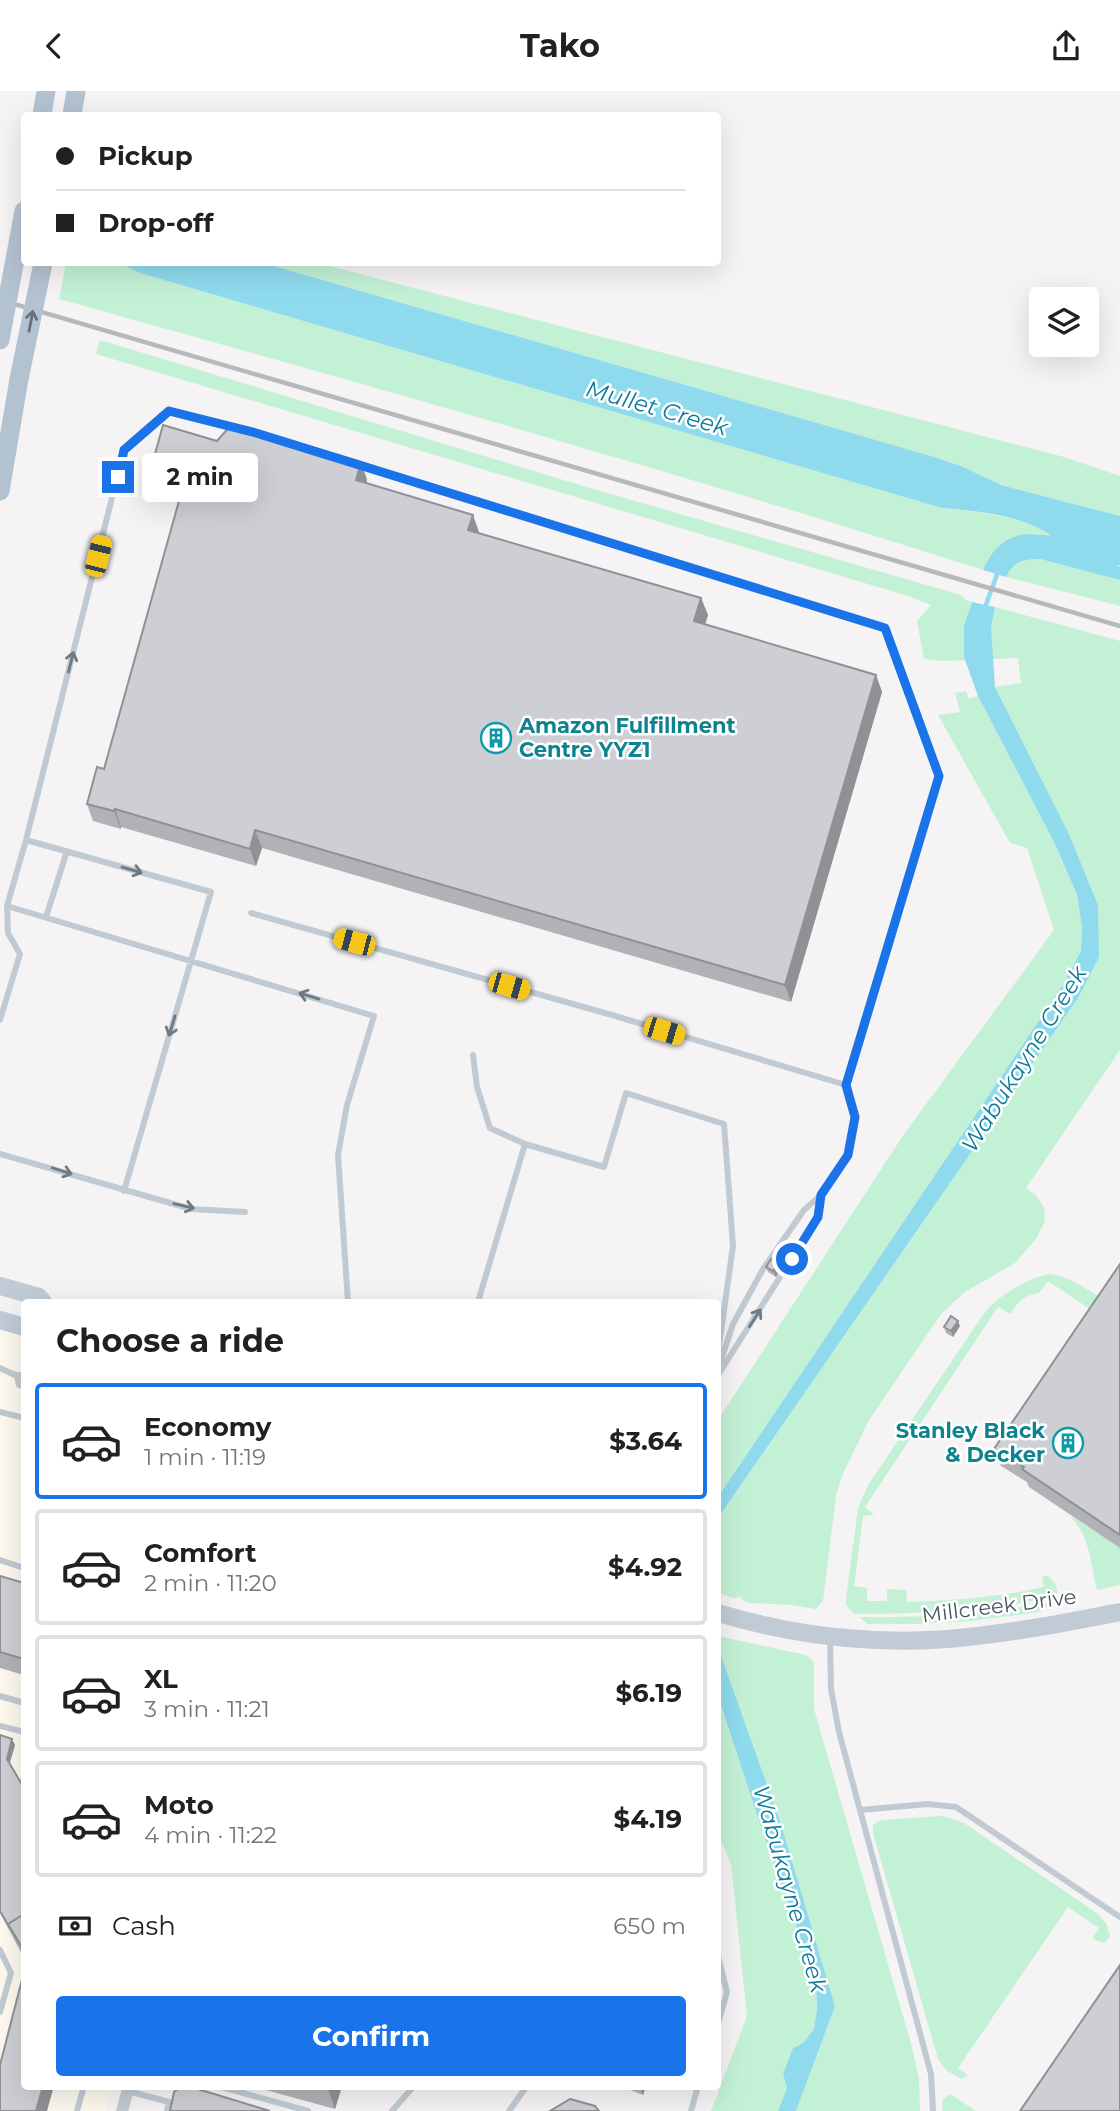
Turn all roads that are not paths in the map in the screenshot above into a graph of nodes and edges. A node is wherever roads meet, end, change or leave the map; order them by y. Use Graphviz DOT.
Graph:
graph roads {
  1 [pos="46,91"];
  2 [pos="76,91"];
  3 [pos="42,112"];
  4 [pos="72,112"];
  5 [pos="21,227"];
  6 [pos="42,266"];
  7 [pos="0,340"];
  8 [pos="244,430"];
  9 [pos="348,461"];
  10 [pos="0,491"];
  11 [pos="26,840"];
  12 [pos="67,851"];
  13 [pos="7,906"];
  14 [pos="251,913"];
  15 [pos="46,918"];
  16 [pos="192,961"];
  17 [pos="0,1020"];
  18 [pos="473,1055"];
  19 [pos="846,1085"];
  20 [pos="525,1144"];
  21 [pos="0,1153"];
  22 [pos="124,1191"];
  23 [pos="821,1195"];
  24 [pos="245,1212"];
  25 [pos="0,1286"];
  26 [pos="40,1299"];
  27 [pos="348,1299"];
  28 [pos="479,1299"];
  29 [pos="0,1320"];
  30 [pos="21,1326"];
  31 [pos="721,1332"];
  32 [pos="721,1360"];
  33 [pos="0,1369"];
  34 [pos="721,1370"];
  35 [pos="21,1375"];
  36 [pos="0,1412"];
  37 [pos="21,1417"];
  38 [pos="0,1560"];
  39 [pos="21,1567"];
  40 [pos="1120,1612"];
  41 [pos="721,1614"];
  42 [pos="830,1636"];
  43 [pos="0,1696"];
  44 [pos="21,1702"];
  45 [pos="0,1725"];
  46 [pos="21,1731"];
  47 [pos="860,1810"];
  48 [pos="1120,1917"];
  49 [pos="0,1950"];
  50 [pos="721,1968"];
  51 [pos="0,2012"];
  52 [pos="721,2013"];
  53 [pos="83,2090"];
  54 [pos="127,2090"];
  55 [pos="134,2090"];
  56 [pos="232,2090"];
  57 [pos="410,2090"];
  58 [pos="524,2090"];
  59 [pos="697,2090"];
  60 [pos="77,2111"];
  61 [pos="122,2111"];
  62 [pos="167,2111"];
  63 [pos="307,2111"];
  64 [pos="392,2111"];
  65 [pos="509,2111"];
  66 [pos="691,2111"];
  67 [pos="933,2111"];
  1 -- 3 [label="main road"];
  2 -- 4 [label="main road"];
  5 -- 7 [label="main road, bridge"];
  10 -- 6 [label="main road, one-way, bridge"];
  11 -- 8 [label="lane, one-way"];
  9 -- 19 [label="lane"];
  11 -- 12 [label="lane"];
  11 -- 13 [label="lane"];
  12 -- 15 [label="lane"];
  12 -- 16 [label="lane, one-way"];
  13 -- 15 [label="lane"];
  13 -- 17 [label="lane"];
  14 -- 19 [label="lane"];
  15 -- 16 [label="lane"];
  16 -- 22 [label="lane, one-way"];
  27 -- 16 [label="lane, one-way"];
  18 -- 20 [label="lane"];
  19 -- 23 [label="lane"];
  20 -- 28 [label="lane"];
  20 -- 31 [label="lane"];
  21 -- 22 [label="lane, one-way"];
  22 -- 24 [label="lane, one-way"];
  23 -- 32 [label="lane"];
  34 -- 23 [label="lane, one-way"];
  25 -- 26 [label="street"];
  29 -- 30 [label="street"];
  33 -- 35 [label="lane"];
  36 -- 37 [label="lane"];
  38 -- 39 [label="lane"];
  40 -- 42 [label="street, Millcreek Drive"];
  41 -- 42 [label="street, Millcreek Drive"];
  42 -- 47 [label="lane"];
  43 -- 44 [label="lane"];
  45 -- 46 [label="lane"];
  47 -- 48 [label="lane"];
  47 -- 67 [label="lane"];
  49 -- 51 [label="lane"];
  50 -- 52 [label="lane"];
  53 -- 60 [label="lane"];
  54 -- 61 [label="street"];
  55 -- 62 [label="lane"];
  56 -- 63 [label="lane"];
  57 -- 64 [label="lane"];
  58 -- 65 [label="lane"];
  59 -- 66 [label="lane"];
}
